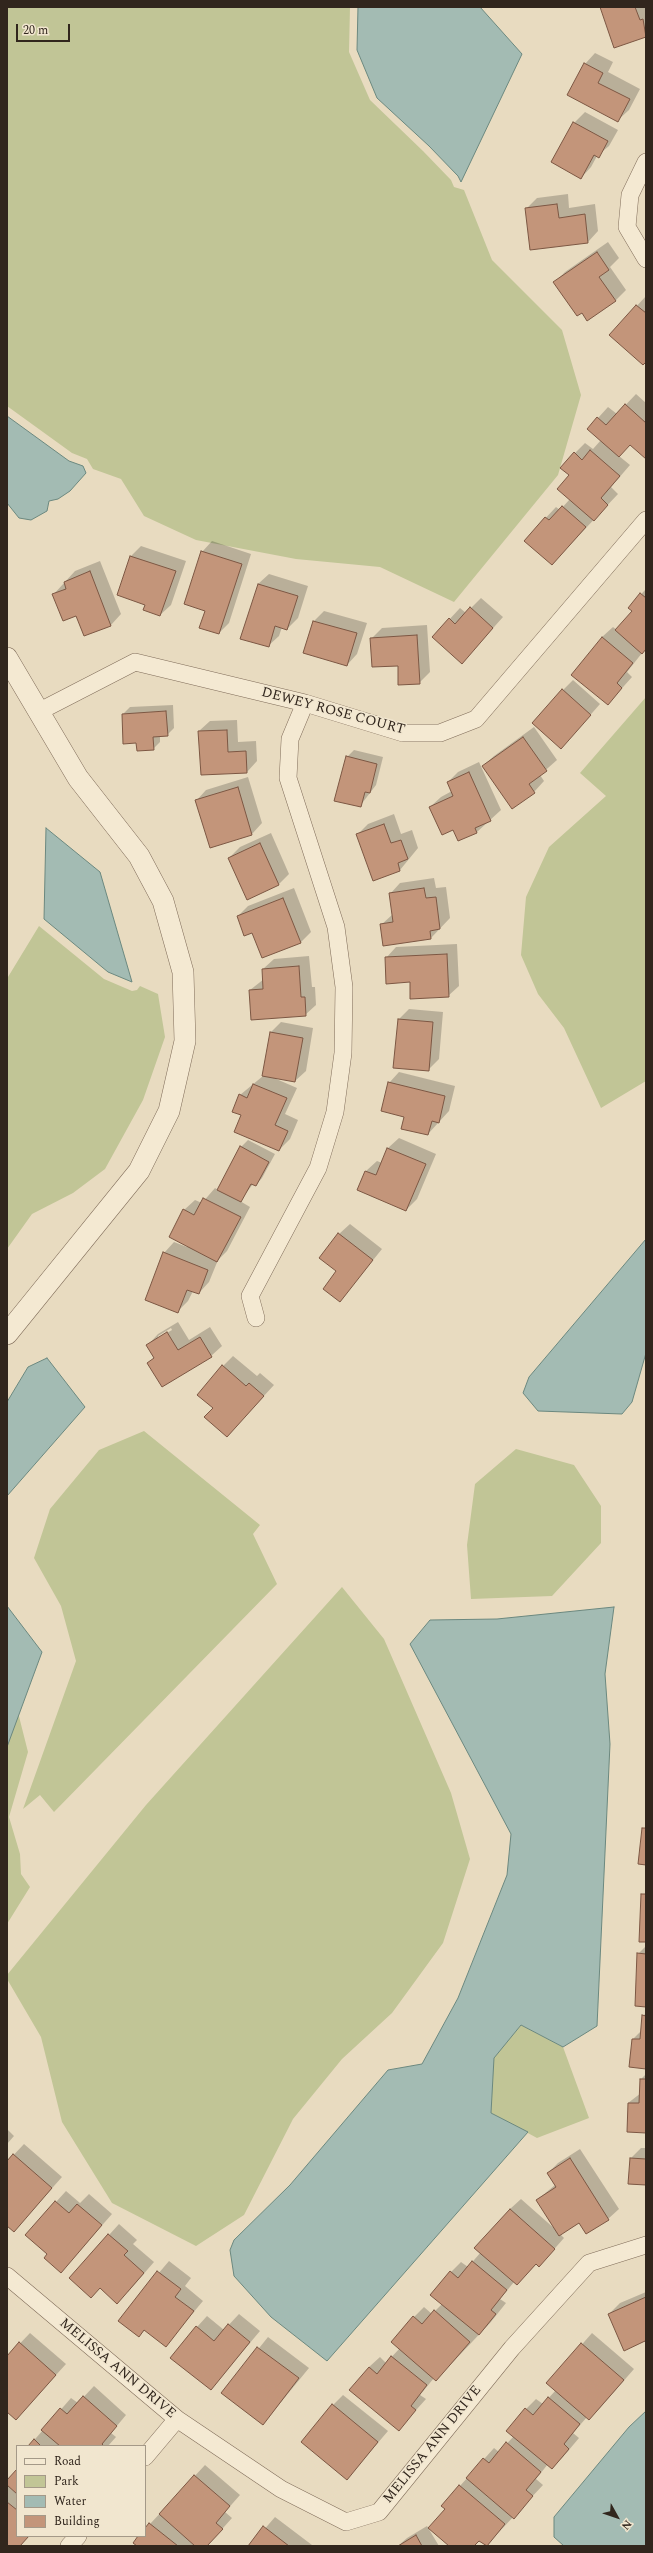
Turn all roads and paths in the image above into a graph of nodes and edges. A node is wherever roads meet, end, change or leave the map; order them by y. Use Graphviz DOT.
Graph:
graph roads {
  1 [pos="646,162"];
  2 [pos="646,259"];
  3 [pos="646,520"];
  4 [pos="7,658"];
  5 [pos="305,704"];
  6 [pos="38,712"];
  7 [pos="256,1318"];
  8 [pos="7,1334"];
  9 [pos="646,2245"];
  10 [pos="7,2276"];
  11 [pos="177,2419"];
  12 [pos="146,2456"];
  13 [pos="77,2537"];
  14 [pos="69,2546"];
  1 -- 2 [label="street"];
  3 -- 5 [label="street, DEWEY ROSE COURT"];
  4 -- 6 [label="street"];
  5 -- 6 [label="street, DEWEY ROSE COURT"];
  5 -- 7 [label="street"];
  6 -- 8 [label="street"];
  9 -- 11 [label="street, MELISSA ANN DRIVE"];
  10 -- 11 [label="street, MELISSA ANN DRIVE"];
  11 -- 12 [label="street"];
  13 -- 14 [label="street"];
}
